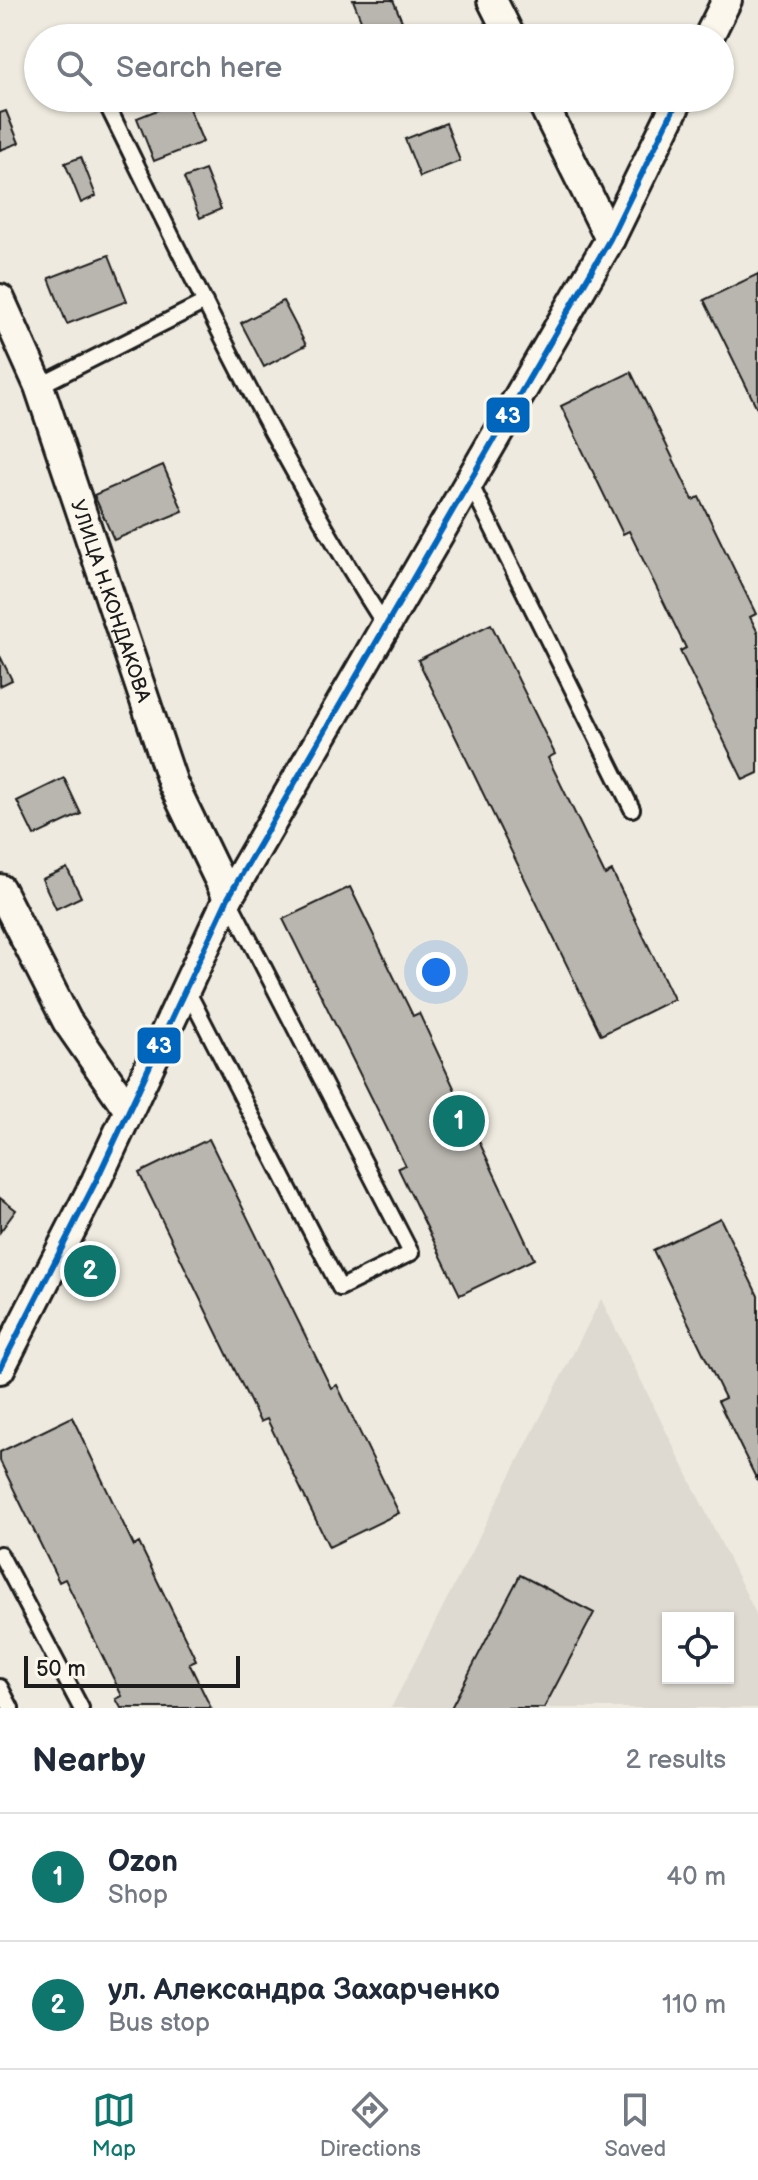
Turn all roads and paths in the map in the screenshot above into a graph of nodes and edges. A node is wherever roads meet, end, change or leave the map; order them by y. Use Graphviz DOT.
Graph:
graph roads {
  1 [pos="492,0"];
  2 [pos="727,0"];
  3 [pos="504,24"];
  4 [pos="715,24"];
  5 [pos="110,112"];
  6 [pos="547,112"];
  7 [pos="672,112"];
  8 [pos="610,239"];
  9 [pos="0,299"];
  10 [pos="205,302"];
  11 [pos="39,386"];
  12 [pos="470,483"];
  13 [pos="387,629"];
  14 [pos="632,809"];
  15 [pos="0,889"];
  16 [pos="228,898"];
  17 [pos="188,992"];
  18 [pos="128,1109"];
  19 [pos="0,1369"];
  20 [pos="0,1554"];
  21 [pos="0,1687"];
  22 [pos="11,1708"];
  23 [pos="81,1708"];
  1 -- 3 [label="street"];
  2 -- 4 [label="street"];
  5 -- 10 [label="lane"];
  6 -- 8 [label="street"];
  7 -- 8 [label="street"];
  8 -- 12 [label="street"];
  9 -- 11 [label="street, УЛИЦА Н.КОНДАКОВА"];
  10 -- 11 [label="lane"];
  10 -- 13 [label="lane"];
  11 -- 16 [label="street, УЛИЦА Н.КОНДАКОВА"];
  12 -- 13 [label="street"];
  12 -- 14 [label="lane"];
  13 -- 16 [label="street"];
  15 -- 18 [label="street"];
  16 -- 17 [label="street"];
  16 -- 17 [label="lane"];
  17 -- 18 [label="street"];
  18 -- 19 [label="street"];
  20 -- 23 [label="lane"];
  21 -- 22 [label="lane"];
}
